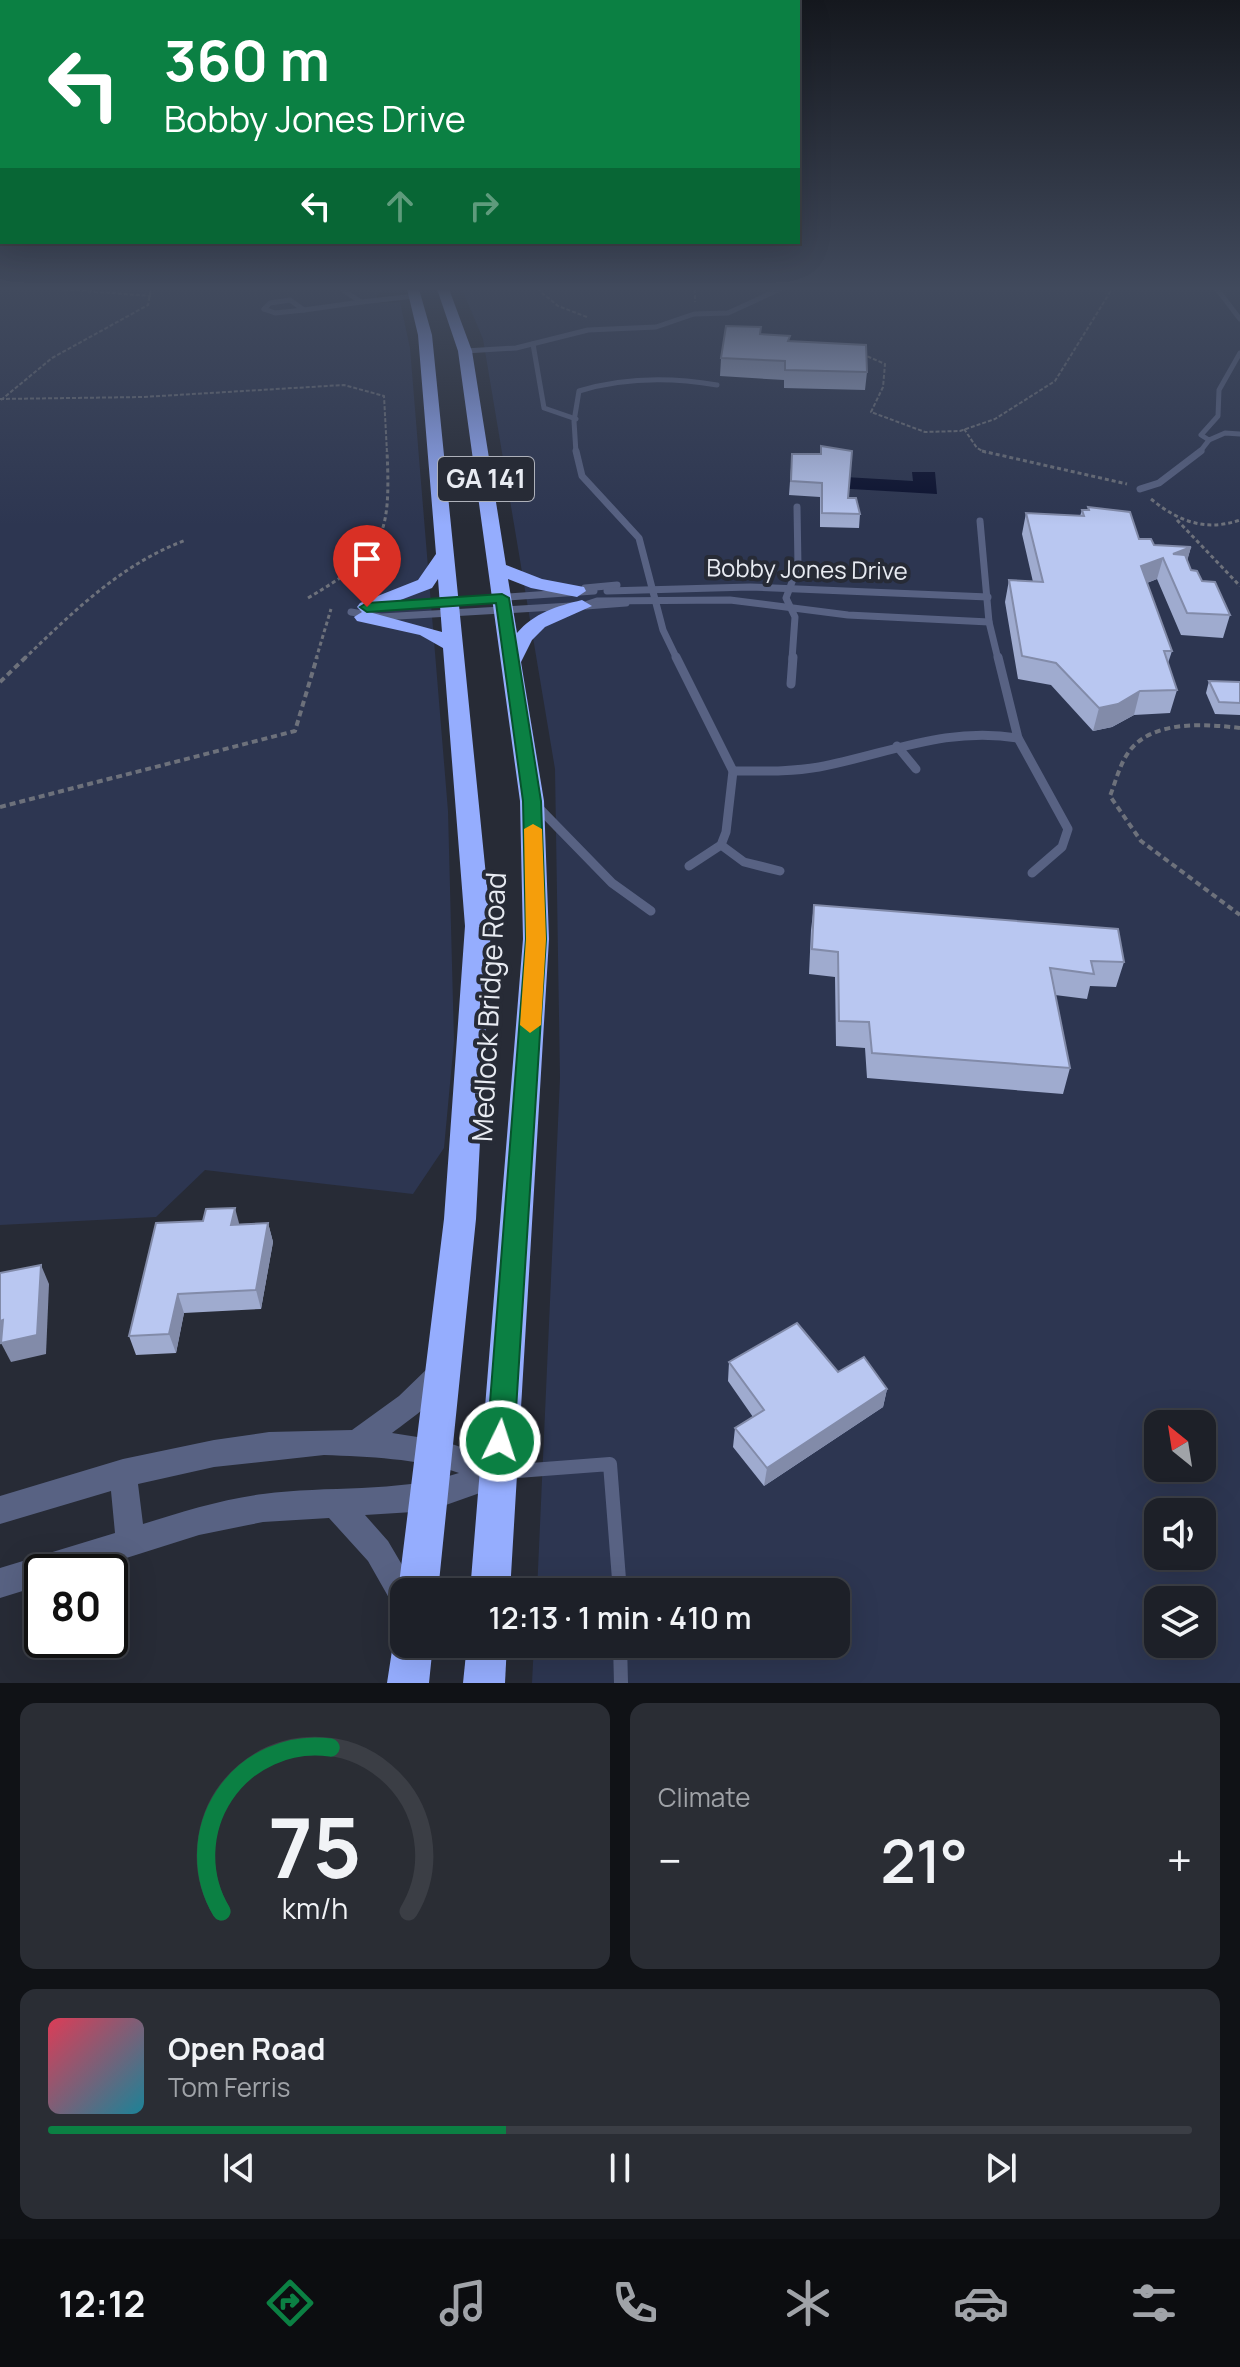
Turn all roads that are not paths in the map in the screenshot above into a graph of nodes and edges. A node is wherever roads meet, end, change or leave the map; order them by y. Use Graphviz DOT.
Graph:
graph roads {
  1 [pos="428,368"];
  2 [pos="468,368"];
  3 [pos="537,368"];
  4 [pos="1232,368"];
  5 [pos="717,385"];
  6 [pos="576,419"];
  7 [pos="1216,420"];
  8 [pos="1240,433"];
  9 [pos="1209,440"];
  10 [pos="1140,489"];
  11 [pos="797,507"];
  12 [pos="980,521"];
  13 [pos="446,552"];
  14 [pos="498,568"];
  15 [pos="651,586"];
  16 [pos="625,587"];
  17 [pos="792,589"];
  18 [pos="607,591"];
  19 [pos="584,596"];
  20 [pos="988,597"];
  21 [pos="654,600"];
  22 [pos="503,603"];
  23 [pos="451,606"];
  24 [pos="787,606"];
  25 [pos="366,612"];
  26 [pos="989,622"];
  27 [pos="454,646"];
  28 [pos="512,661"];
  29 [pos="791,684"];
  30 [pos="1018,738"];
  31 [pos="897,746"];
  32 [pos="916,769"];
  33 [pos="733,771"];
  34 [pos="532,801"];
  35 [pos="721,845"];
  36 [pos="689,866"];
  37 [pos="780,871"];
  38 [pos="1032,873"];
  39 [pos="651,911"];
  40 [pos="444,1370"];
  41 [pos="356,1443"];
  42 [pos="435,1453"];
  43 [pos="123,1473"];
  44 [pos="498,1473"];
  45 [pos="429,1497"];
  46 [pos="335,1503"];
  47 [pos="0,1510"];
  48 [pos="130,1541"];
  49 [pos="394,1578"];
  50 [pos="420,1578"];
  51 [pos="491,1578"];
  52 [pos="619,1578"];
  53 [pos="0,1583"];
  54 [pos="411,1658"];
  55 [pos="486,1658"];
  56 [pos="620,1658"];
  57 [pos="408,1683"];
  58 [pos="484,1683"];
  59 [pos="621,1683"];
  1 -- 13 [label="highway, Medlock Bridge Road / GA 141"];
  2 -- 14 [label="highway, Medlock Bridge Road / GA 141"];
  3 -- 6 [label="lane"];
  4 -- 7 [label="lane"];
  5 -- 6 [label="lane"];
  6 -- 15 [label="lane"];
  7 -- 8 [label="lane"];
  7 -- 9 [label="lane"];
  8 -- 9 [label="lane"];
  9 -- 10 [label="lane"];
  11 -- 17 [label="lane"];
  12 -- 20 [label="lane"];
  13 -- 23 [label="highway, Medlock Bridge Road / GA 141"];
  13 -- 25 [label="highway"];
  14 -- 19 [label="highway"];
  14 -- 22 [label="highway, Medlock Bridge Road / GA 141"];
  15 -- 16 [label="lane, Bobby Jones Drive"];
  15 -- 17 [label="lane, Bobby Jones Drive"];
  15 -- 21 [label="lane"];
  16 -- 18 [label="lane, Bobby Jones Drive"];
  16 -- 19 [label="lane, Bobby Jones Drive"];
  17 -- 20 [label="lane, Bobby Jones Drive"];
  17 -- 24 [label="lane"];
  19 -- 21 [label="lane, Bobby Jones Drive"];
  19 -- 22 [label="lane, Bobby Jones Drive"];
  19 -- 22 [label="lane, Bobby Jones Drive"];
  19 -- 28 [label="highway"];
  20 -- 26 [label="lane"];
  21 -- 24 [label="lane, Bobby Jones Drive"];
  21 -- 33 [label="lane"];
  22 -- 23 [label="lane, Bobby Jones Drive"];
  22 -- 28 [label="highway, Medlock Bridge Road / GA 141"];
  23 -- 25 [label="lane, Bobby Jones Drive"];
  23 -- 27 [label="highway, Medlock Bridge Road / GA 141"];
  24 -- 26 [label="lane, Bobby Jones Drive"];
  24 -- 29 [label="lane"];
  25 -- 27 [label="highway"];
  26 -- 30 [label="lane"];
  27 -- 40 [label="highway, Medlock Bridge Road / GA 141"];
  28 -- 34 [label="highway, Medlock Bridge Road / GA 141"];
  30 -- 31 [label="lane"];
  30 -- 38 [label="lane"];
  31 -- 32 [label="lane"];
  31 -- 33 [label="lane"];
  33 -- 35 [label="lane"];
  34 -- 39 [label="lane"];
  34 -- 44 [label="highway, Medlock Bridge Road / GA 141"];
  35 -- 36 [label="lane"];
  35 -- 37 [label="lane"];
  40 -- 41 [label="street"];
  40 -- 42 [label="highway, Medlock Bridge Road / GA 141"];
  41 -- 42 [label="street"];
  41 -- 43 [label="street"];
  42 -- 44 [label="street"];
  42 -- 45 [label="highway, Medlock Bridge Road / GA 141"];
  43 -- 47 [label="street"];
  43 -- 48 [label="street"];
  44 -- 45 [label="street"];
  44 -- 51 [label="highway, Medlock Bridge Road / GA 141"];
  44 -- 52 [label="lane"];
  45 -- 46 [label="street"];
  45 -- 50 [label="highway, Medlock Bridge Road / GA 141"];
  46 -- 48 [label="street"];
  46 -- 49 [label="street"];
  48 -- 53 [label="street"];
  54 -- 57 [label="highway"];
  55 -- 58 [label="highway"];
  56 -- 59 [label="lane"];
}
